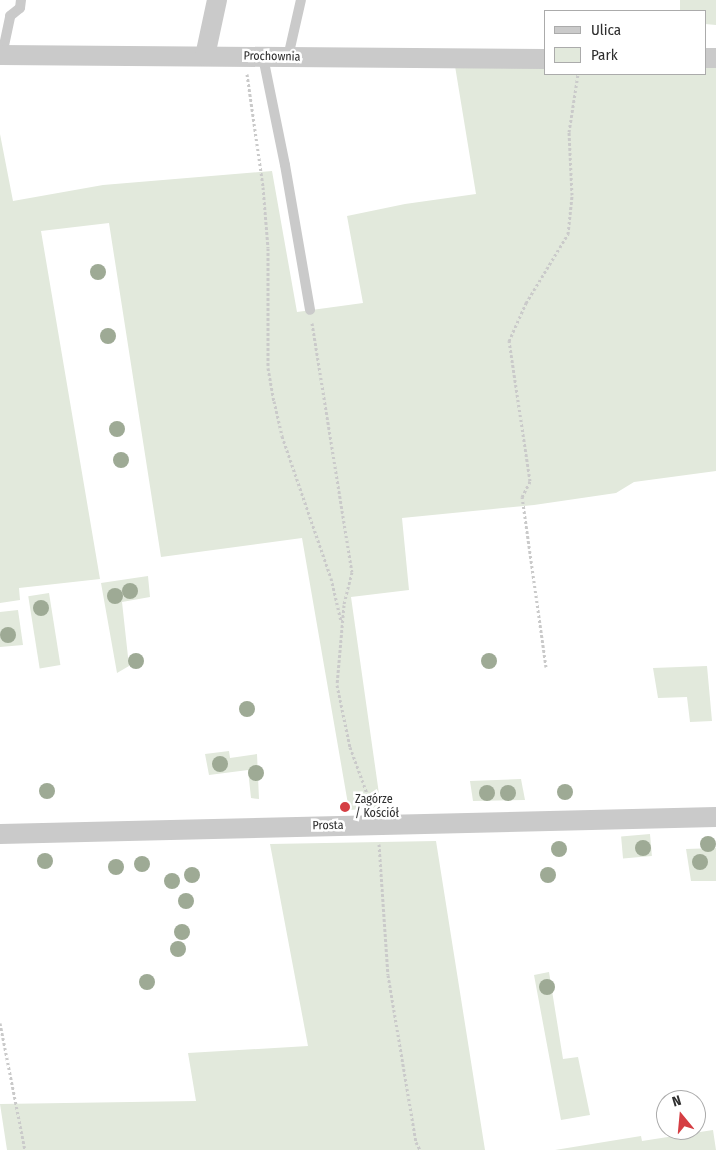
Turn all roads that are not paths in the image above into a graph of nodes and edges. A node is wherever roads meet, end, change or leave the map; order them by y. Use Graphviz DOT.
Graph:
graph roads {
  1 [pos="21,0"];
  2 [pos="217,0"];
  3 [pos="301,0"];
  4 [pos="1,55"];
  5 [pos="205,56"];
  6 [pos="253,57"];
  7 [pos="288,57"];
  8 [pos="544,59"];
  9 [pos="310,310"];
  10 [pos="716,817"];
  11 [pos="0,834"];
  1 -- 4 [label="lane"];
  2 -- 5 [label="street"];
  3 -- 7 [label="lane"];
  4 -- 5 [label="street, Prochownia"];
  5 -- 6 [label="street, Prochownia"];
  6 -- 7 [label="street, Prochownia"];
  6 -- 9 [label="lane"];
  7 -- 8 [label="street, Prochownia"];
  10 -- 11 [label="street, Prosta"];
}
